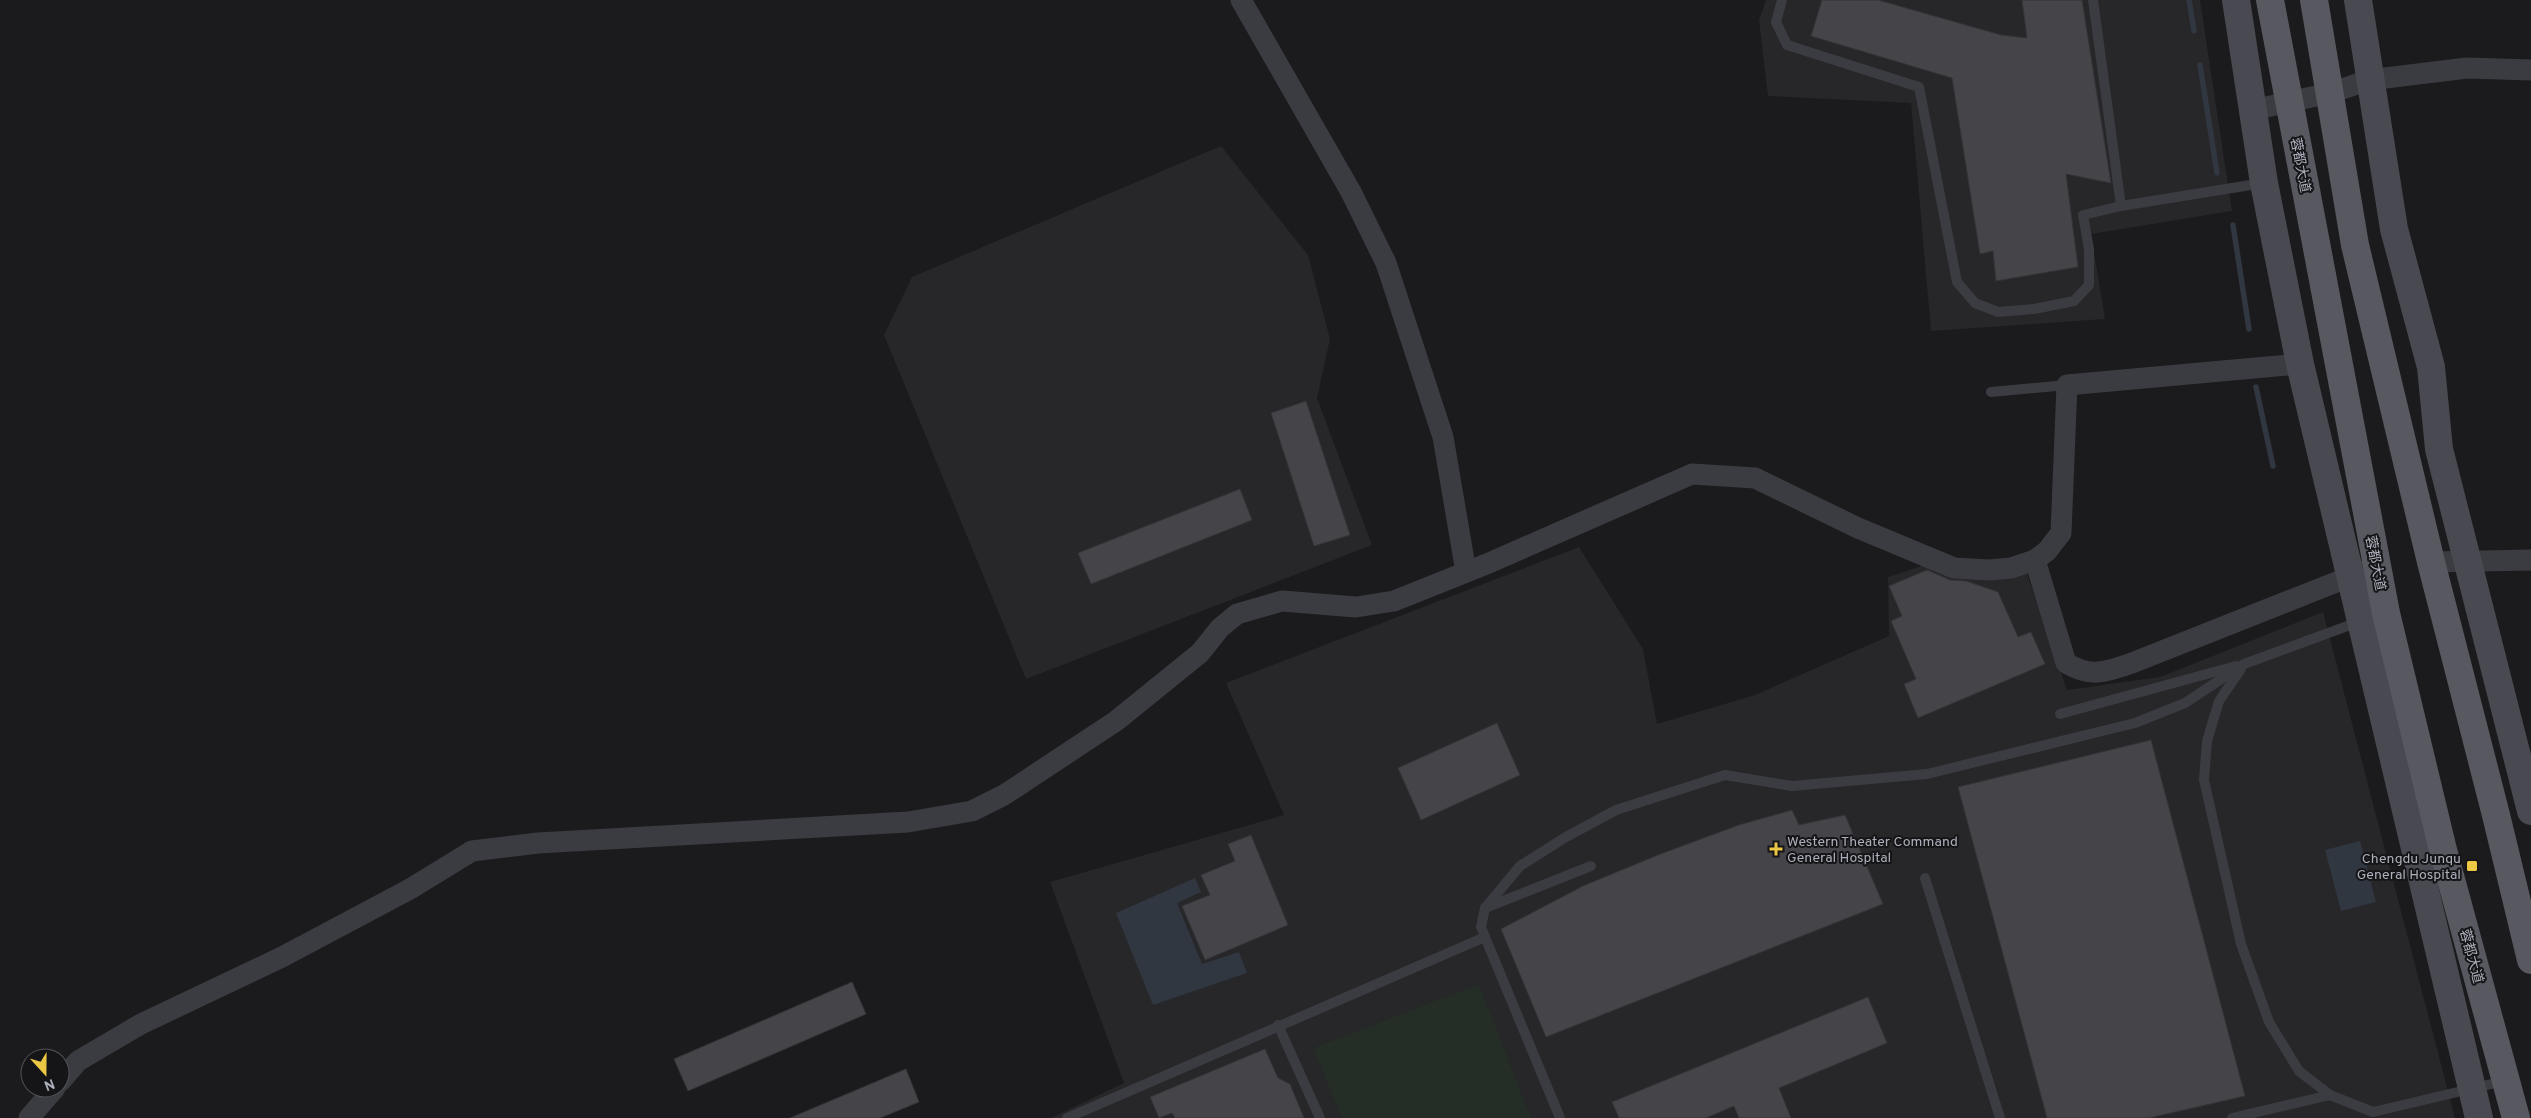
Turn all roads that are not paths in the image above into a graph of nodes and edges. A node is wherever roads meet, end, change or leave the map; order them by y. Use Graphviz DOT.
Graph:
graph roads {
  1 [pos="1241,0"];
  2 [pos="1782,0"];
  3 [pos="2092,0"];
  4 [pos="2236,0"];
  5 [pos="2270,0"];
  6 [pos="2314,0"];
  7 [pos="2358,0"];
  8 [pos="2531,70"];
  9 [pos="2369,80"];
  10 [pos="2330,93"];
  11 [pos="2289,103"];
  12 [pos="2252,110"];
  13 [pos="2264,183"];
  14 [pos="2121,206"];
  15 [pos="2300,364"];
  16 [pos="2067,385"];
  17 [pos="1991,392"];
  18 [pos="2035,560"];
  19 [pos="2531,560"];
  20 [pos="2430,562"];
  21 [pos="2468,562"];
  22 [pos="2377,566"];
  23 [pos="1466,572"];
  24 [pos="2351,575"];
  25 [pos="2373,617"];
  26 [pos="2244,664"];
  27 [pos="2060,714"];
  28 [pos="2531,811"];
  29 [pos="1591,866"];
  30 [pos="1925,878"];
  31 [pos="1485,908"];
  32 [pos="1485,937"];
  33 [pos="2531,960"];
  34 [pos="1278,1025"];
  35 [pos="70,1070"];
  36 [pos="2506,1080"];
  37 [pos="2471,1089"];
  38 [pos="2330,1095"];
  39 [pos="46,1098"];
  40 [pos="29,1118"];
  41 [pos="1067,1118"];
  42 [pos="1320,1118"];
  43 [pos="1560,1118"];
  44 [pos="2000,1118"];
  45 [pos="2232,1118"];
  46 [pos="2479,1118"];
  47 [pos="2516,1118"];
  1 -- 23 [label="street"];
  2 -- 14 [label="lane"];
  3 -- 14 [label="lane"];
  4 -- 12 [label="street"];
  5 -- 11 [label="main road, 蓉都大道"];
  6 -- 10 [label="main road"];
  7 -- 9 [label="street"];
  8 -- 9 [label="street"];
  9 -- 10 [label="street"];
  9 -- 21 [label="street"];
  10 -- 11 [label="street"];
  10 -- 20 [label="main road"];
  11 -- 12 [label="street"];
  11 -- 22 [label="main road, 蓉都大道"];
  12 -- 13 [label="street"];
  13 -- 14 [label="lane"];
  13 -- 15 [label="street"];
  15 -- 16 [label="street"];
  15 -- 24 [label="street"];
  16 -- 17 [label="lane"];
  16 -- 18 [label="street"];
  18 -- 23 [label="street"];
  18 -- 24 [label="street"];
  19 -- 21 [label="street"];
  20 -- 21 [label="street"];
  20 -- 33 [label="main road"];
  21 -- 28 [label="street"];
  22 -- 24 [label="street"];
  22 -- 25 [label="main road, 蓉都大道"];
  23 -- 35 [label="street"];
  24 -- 25 [label="street"];
  25 -- 26 [label="lane"];
  25 -- 36 [label="main road, 蓉都大道"];
  25 -- 37 [label="street"];
  26 -- 27 [label="lane"];
  26 -- 31 [label="lane"];
  26 -- 38 [label="lane"];
  29 -- 31 [label="lane"];
  30 -- 44 [label="lane"];
  31 -- 32 [label="lane"];
  32 -- 34 [label="lane"];
  32 -- 43 [label="lane"];
  34 -- 41 [label="lane"];
  34 -- 42 [label="lane"];
  36 -- 37 [label="lane"];
  36 -- 47 [label="main road, 蓉都大道"];
  37 -- 38 [label="lane"];
  37 -- 46 [label="street"];
  38 -- 45 [label="lane"];
  39 -- 40 [label="street"];
}
